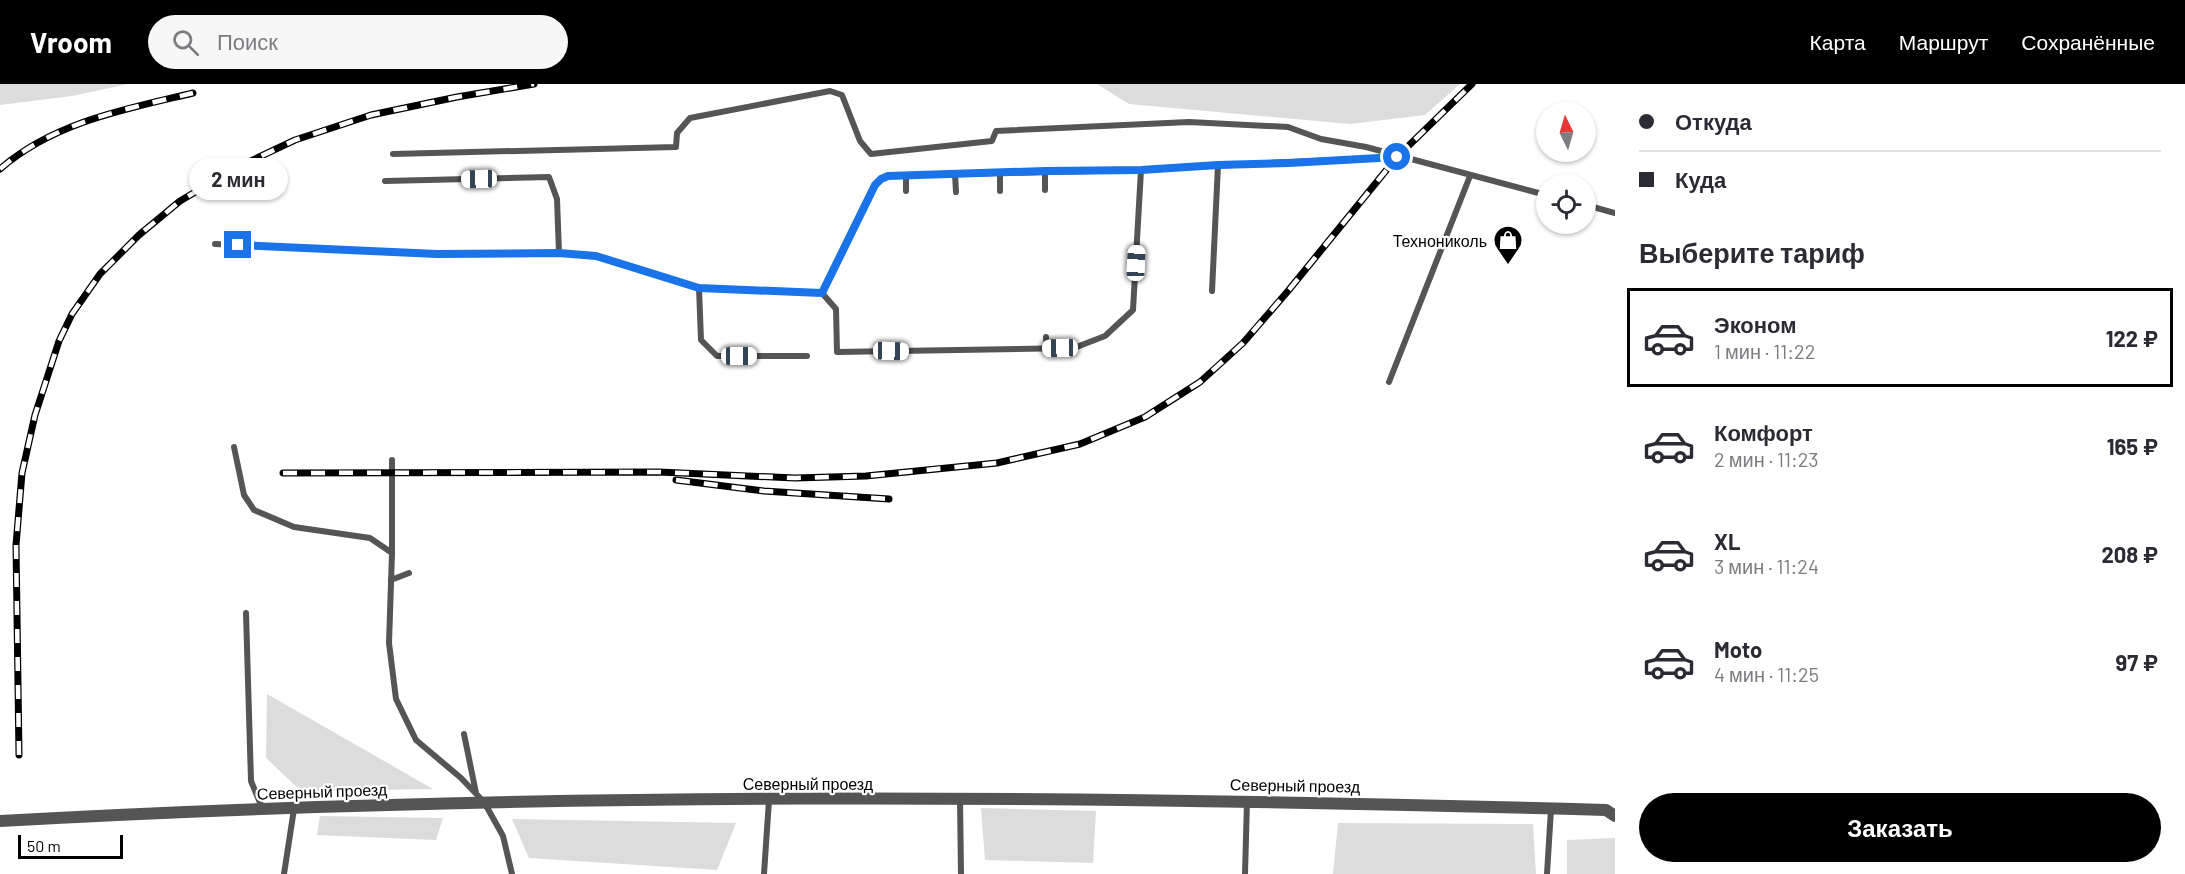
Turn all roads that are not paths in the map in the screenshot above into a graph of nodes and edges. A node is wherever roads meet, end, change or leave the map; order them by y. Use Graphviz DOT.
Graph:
graph roads {
  1 [pos="393,154"];
  2 [pos="1397,157"];
  3 [pos="1218,165"];
  4 [pos="1141,170"];
  5 [pos="1045,171"];
  6 [pos="1000,172"];
  7 [pos="955,174"];
  8 [pos="906,175"];
  9 [pos="1470,176"];
  10 [pos="385,181"];
  11 [pos="1045,190"];
  12 [pos="906,191"];
  13 [pos="1000,191"];
  14 [pos="956,192"];
  15 [pos="1536,192"];
  16 [pos="1596,208"];
  17 [pos="1615,213"];
  18 [pos="215,244"];
  19 [pos="559,253"];
  20 [pos="699,288"];
  21 [pos="1212,291"];
  22 [pos="822,293"];
  23 [pos="1046,337"];
  24 [pos="1001,340"];
  25 [pos="957,342"];
  26 [pos="1047,348"];
  27 [pos="1001,349"];
  28 [pos="958,350"];
  29 [pos="807,356"];
  30 [pos="1389,382"];
  31 [pos="234,447"];
  32 [pos="392,460"];
  33 [pos="392,553"];
  34 [pos="409,573"];
  35 [pos="391,580"];
  36 [pos="246,614"];
  37 [pos="464,734"];
  38 [pos="480,798"];
  39 [pos="960,799"];
  40 [pos="769,800"];
  41 [pos="1246,800"];
  42 [pos="1551,808"];
  43 [pos="294,809"];
  44 [pos="264,810"];
  45 [pos="1612,812"];
  46 [pos="0,821"];
  47 [pos="284,874"];
  48 [pos="512,874"];
  49 [pos="765,874"];
  50 [pos="961,874"];
  51 [pos="1245,874"];
  52 [pos="1547,874"];
  1 -- 2 [label="lane"];
  2 -- 3 [label="lane"];
  2 -- 9 [label="lane"];
  3 -- 4 [label="lane"];
  3 -- 21 [label="lane"];
  4 -- 5 [label="lane"];
  4 -- 26 [label="lane"];
  5 -- 6 [label="lane"];
  5 -- 11 [label="lane"];
  6 -- 7 [label="lane"];
  6 -- 13 [label="lane"];
  7 -- 8 [label="lane"];
  7 -- 14 [label="lane"];
  8 -- 12 [label="lane"];
  8 -- 22 [label="lane"];
  9 -- 15 [label="lane"];
  9 -- 30 [label="lane"];
  10 -- 19 [label="lane"];
  16 -- 17 [label="lane"];
  18 -- 19 [label="lane"];
  19 -- 20 [label="lane"];
  20 -- 22 [label="lane"];
  20 -- 29 [label="lane"];
  22 -- 28 [label="lane"];
  23 -- 26 [label="lane"];
  24 -- 27 [label="lane"];
  25 -- 28 [label="lane"];
  26 -- 27 [label="lane"];
  27 -- 28 [label="lane"];
  31 -- 33 [label="lane"];
  32 -- 33 [label="lane"];
  33 -- 35 [label="lane"];
  34 -- 35 [label="lane"];
  35 -- 38 [label="lane"];
  36 -- 44 [label="lane"];
  37 -- 38 [label="lane"];
  38 -- 40 [label="street, Северный проезд"];
  38 -- 43 [label="street, Северный проезд"];
  38 -- 48 [label="lane"];
  39 -- 40 [label="street, Северный проезд"];
  39 -- 41 [label="street, Северный проезд"];
  39 -- 50 [label="lane"];
  40 -- 49 [label="lane"];
  41 -- 42 [label="street, Северный проезд"];
  41 -- 51 [label="lane"];
  42 -- 45 [label="street, Северный проезд"];
  42 -- 52 [label="lane"];
  43 -- 44 [label="street, Северный проезд"];
  43 -- 47 [label="lane"];
  44 -- 46 [label="street, Северный проезд"];
}
